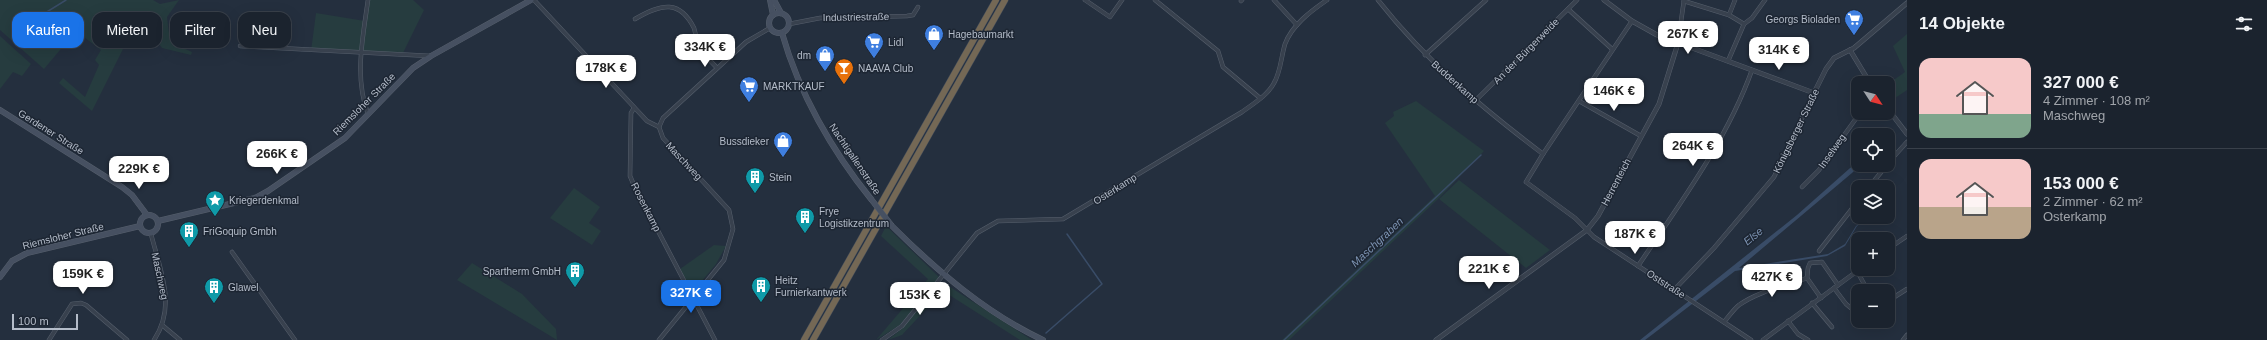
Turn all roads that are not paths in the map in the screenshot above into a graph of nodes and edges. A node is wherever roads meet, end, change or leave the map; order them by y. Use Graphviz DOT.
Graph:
graph roads {
  1 [pos="368,0"];
  2 [pos="531,0"];
  3 [pos="534,0"];
  4 [pos="770,0"];
  5 [pos="774,0"];
  6 [pos="996,0"];
  7 [pos="1005,0"];
  8 [pos="1085,0"];
  9 [pos="1122,0"];
  10 [pos="1154,0"];
  11 [pos="1274,0"];
  12 [pos="1327,0"];
  13 [pos="1378,0"];
  14 [pos="1486,0"];
  15 [pos="1576,0"];
  16 [pos="1604,0"];
  17 [pos="1684,0"];
  18 [pos="1735,0"];
  19 [pos="1765,0"];
  20 [pos="672,2"];
  21 [pos="678,3"];
  22 [pos="1907,3"];
  23 [pos="918,8"];
  24 [pos="1568,9"];
  25 [pos="781,13"];
  26 [pos="773,15"];
  27 [pos="1729,15"];
  28 [pos="635,19"];
  29 [pos="1632,21"];
  30 [pos="790,24"];
  31 [pos="1744,24"];
  32 [pos="1297,25"];
  33 [pos="770,28"];
  34 [pos="782,33"];
  35 [pos="1678,43"];
  36 [pos="274,48"];
  37 [pos="1612,49"];
  38 [pos="1852,49"];
  39 [pos="360,53"];
  40 [pos="431,56"];
  41 [pos="1425,56"];
  42 [pos="1728,61"];
  43 [pos="717,68"];
  44 [pos="1752,70"];
  45 [pos="1866,76"];
  46 [pos="1814,93"];
  47 [pos="1260,98"];
  48 [pos="1475,101"];
  49 [pos="1579,101"];
  50 [pos="634,108"];
  51 [pos="0,110"];
  52 [pos="368,114"];
  53 [pos="1895,118"];
  54 [pos="1855,120"];
  55 [pos="659,127"];
  56 [pos="1906,133"];
  57 [pos="1641,136"];
  58 [pos="1907,142"];
  59 [pos="1543,154"];
  60 [pos="1895,155"];
  61 [pos="1881,172"];
  62 [pos="1874,180"];
  63 [pos="1802,187"];
  64 [pos="1851,210"];
  65 [pos="147,215"];
  66 [pos="158,221"];
  67 [pos="140,226"];
  68 [pos="1587,230"];
  69 [pos="151,234"];
  70 [pos="1907,236"];
  71 [pos="1895,244"];
  72 [pos="1819,251"];
  73 [pos="232,252"];
  74 [pos="1638,266"];
  75 [pos="944,276"];
  76 [pos="1851,276"];
  77 [pos="0,277"];
  78 [pos="1807,278"];
  79 [pos="1838,286"];
  80 [pos="1834,288"];
  81 [pos="1907,289"];
  82 [pos="1674,290"];
  83 [pos="1895,297"];
  84 [pos="1821,298"];
  85 [pos="694,299"];
  86 [pos="1812,303"];
  87 [pos="1851,308"];
  88 [pos="1788,321"];
  89 [pos="1724,322"];
  90 [pos="162,325"];
  91 [pos="1832,327"];
  92 [pos="1907,335"];
  93 [pos="49,340"];
  94 [pos="127,340"];
  95 [pos="154,340"];
  96 [pos="180,340"];
  97 [pos="295,340"];
  98 [pos="659,340"];
  99 [pos="715,340"];
  100 [pos="804,340"];
  101 [pos="813,340"];
  102 [pos="882,340"];
  103 [pos="1043,340"];
  104 [pos="1436,340"];
  105 [pos="1751,340"];
  106 [pos="1763,340"];
  107 [pos="1808,340"];
  108 [pos="1903,340"];
  1 -- 39 [label="street"];
  2 -- 40 [label="main road, Riemsloher Straße"];
  3 -- 50 [label="street, Maschweg"];
  4 -- 26 [label="main road"];
  5 -- 25 [label="main road"];
  6 -- 100 [label="highway"];
  7 -- 101 [label="highway"];
  8 -- 9 [label="street"];
  10 -- 47 [label="street"];
  11 -- 32 [label="street"];
  12 -- 32 [label="street, Osterkamp"];
  13 -- 41 [label="street, Buddenkamp"];
  14 -- 41 [label="street"];
  15 -- 24 [label="street, An der Bürgerweide"];
  16 -- 29 [label="street"];
  17 -- 27 [label="street"];
  17 -- 35 [label="street, Herrenteich"];
  18 -- 27 [label="street"];
  19 -- 31 [label="street"];
  20 -- 28 [label="street"];
  21 -- 43 [label="street"];
  22 -- 38 [label="street, Königsberger Straße"];
  23 -- 30 [label="street, Industriestraße"];
  24 -- 37 [label="street"];
  24 -- 48 [label="street, An der Bürgerweide"];
  25 -- 26 [label="main road"];
  25 -- 30 [label="main road"];
  26 -- 33 [label="main road"];
  27 -- 31 [label="street"];
  29 -- 35 [label="street"];
  29 -- 37 [label="street"];
  30 -- 34 [label="main road"];
  31 -- 42 [label="street"];
  32 -- 47 [label="street, Osterkamp"];
  33 -- 34 [label="main road"];
  33 -- 43 [label="street"];
  34 -- 75 [label="main road, Nachtigallenstraße, bridge"];
  35 -- 42 [label="street"];
  35 -- 57 [label="street, Herrenteich"];
  36 -- 39 [label="street"];
  37 -- 49 [label="street"];
  38 -- 45 [label="street"];
  38 -- 46 [label="street, Königsberger Straße"];
  39 -- 40 [label="street"];
  39 -- 52 [label="street"];
  40 -- 52 [label="main road, Riemsloher Straße"];
  41 -- 48 [label="street, Buddenkamp"];
  42 -- 44 [label="street"];
  43 -- 55 [label="street"];
  44 -- 46 [label="street"];
  44 -- 74 [label="street"];
  46 -- 82 [label="street, Königsberger Straße"];
  47 -- 75 [label="street, Osterkamp"];
  48 -- 59 [label="street, Buddenkamp"];
  49 -- 57 [label="street"];
  49 -- 59 [label="street"];
  50 -- 55 [label="street, Maschweg"];
  50 -- 85 [label="street, Rosenkamp"];
  51 -- 65 [label="main road, Gerdener Straße"];
  52 -- 66 [label="main road, Riemsloher Straße"];
  53 -- 56 [label="street"];
  54 -- 63 [label="street, Inselweg"];
  55 -- 85 [label="street, Maschweg"];
  57 -- 68 [label="street, Herrenteich"];
  58 -- 60 [label="street"];
  59 -- 68 [label="street, Oststraße"];
  61 -- 62 [label="street"];
  64 -- 72 [label="street"];
  65 -- 66 [label="main road"];
  65 -- 67 [label="main road"];
  66 -- 69 [label="main road"];
  67 -- 69 [label="main road"];
  67 -- 77 [label="main road, Riemsloher Straße"];
  68 -- 74 [label="street, Oststraße"];
  68 -- 104 [label="street, Herrenteich"];
  69 -- 90 [label="street, Maschweg"];
  70 -- 71 [label="street"];
  73 -- 97 [label="street"];
  74 -- 82 [label="street, Oststraße"];
  75 -- 102 [label="street, Osterkamp"];
  75 -- 103 [label="main road, Nachtigallenstraße"];
  76 -- 79 [label="street"];
  78 -- 79 [label="street"];
  78 -- 84 [label="street"];
  78 -- 89 [label="street"];
  79 -- 80 [label="street"];
  80 -- 84 [label="street"];
  80 -- 87 [label="street"];
  81 -- 83 [label="street"];
  82 -- 89 [label="street, Oststraße"];
  84 -- 86 [label="street"];
  85 -- 98 [label="street, Maschweg"];
  85 -- 99 [label="street"];
  86 -- 88 [label="street"];
  86 -- 91 [label="street"];
  88 -- 106 [label="street"];
  88 -- 107 [label="street"];
  89 -- 105 [label="street, Oststraße"];
  90 -- 95 [label="street, Maschweg"];
  90 -- 96 [label="street"];
  92 -- 108 [label="street"];
  93 -- 94 [label="street"];
}
